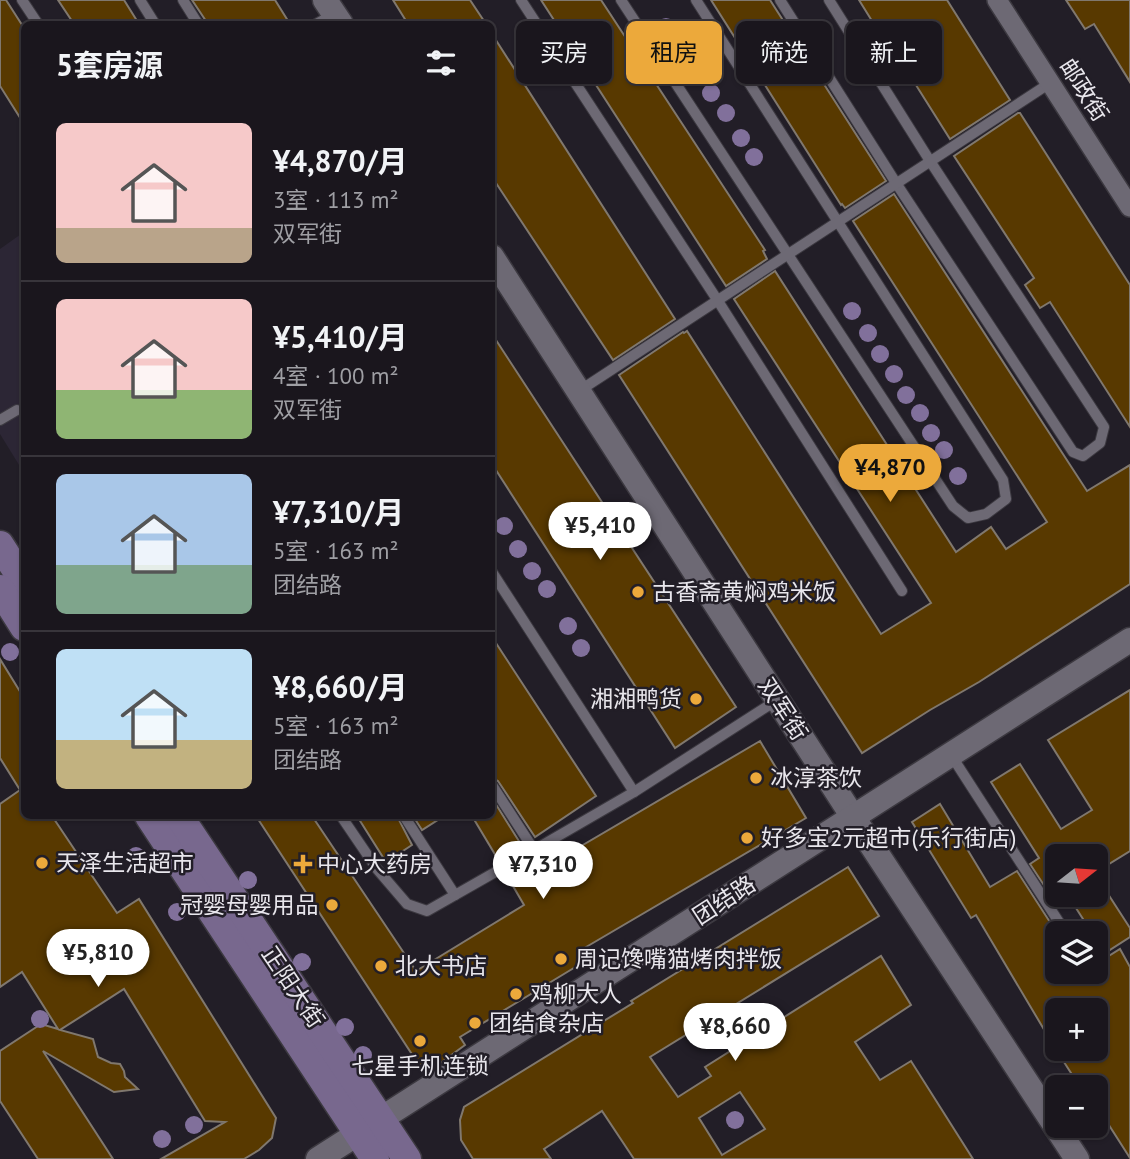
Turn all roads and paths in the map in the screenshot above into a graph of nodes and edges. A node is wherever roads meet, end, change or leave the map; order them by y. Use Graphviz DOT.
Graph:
graph roads {
  1 [pos="22,0"];
  2 [pos="140,0"];
  3 [pos="183,0"];
  4 [pos="521,0"];
  5 [pos="621,0"];
  6 [pos="696,0"];
  7 [pos="780,0"];
  8 [pos="829,0"];
  9 [pos="997,0"];
  10 [pos="36,21"];
  11 [pos="153,21"];
  12 [pos="196,21"];
  13 [pos="1050,83"];
  14 [pos="930,160"];
  15 [pos="896,183"];
  16 [pos="1130,207"];
  17 [pos="838,222"];
  18 [pos="788,255"];
  19 [pos="495,262"];
  20 [pos="718,301"];
  21 [pos="578,392"];
  22 [pos="16,410"];
  23 [pos="0,420"];
  24 [pos="0,545"];
  25 [pos="21,577"];
  26 [pos="495,577"];
  27 [pos="0,589"];
  28 [pos="902,591"];
  29 [pos="21,621"];
  30 [pos="1130,640"];
  31 [pos="777,700"];
  32 [pos="951,755"];
  33 [pos="495,790"];
  34 [pos="635,792"];
  35 [pos="853,817"];
  36 [pos="151,819"];
  37 [pos="181,819"];
  38 [pos="343,819"];
  39 [pos="406,819"];
  40 [pos="534,850"];
  41 [pos="455,895"];
  42 [pos="1058,921"];
  43 [pos="370,1127"];
  44 [pos="318,1159"];
  45 [pos="375,1159"];
  46 [pos="407,1159"];
  47 [pos="1077,1159"];
  1 -- 10 [label="lane"];
  2 -- 11 [label="lane"];
  3 -- 12 [label="lane"];
  4 -- 20 [label="lane"];
  5 -- 18 [label="lane"];
  6 -- 17 [label="lane"];
  7 -- 15 [label="lane"];
  8 -- 14 [label="lane"];
  9 -- 13 [label="street, 邮政街"];
  13 -- 14 [label="lane"];
  13 -- 16 [label="street, 邮政街"];
  14 -- 15 [label="lane"];
  14 -- 15 [label="lane"];
  15 -- 17 [label="lane"];
  17 -- 18 [label="lane"];
  17 -- 18 [label="lane"];
  18 -- 20 [label="lane"];
  19 -- 21 [label="street, 双军街"];
  20 -- 21 [label="lane"];
  20 -- 28 [label="lane"];
  21 -- 31 [label="street, 双军街"];
  22 -- 23 [label="lane"];
  24 -- 25 [label="main road"];
  26 -- 34 [label="lane"];
  27 -- 29 [label="main road"];
  30 -- 32 [label="street, 团结路"];
  31 -- 34 [label="lane"];
  31 -- 35 [label="street, 双军街"];
  32 -- 35 [label="street, 团结路"];
  32 -- 42 [label="lane"];
  33 -- 40 [label="lane"];
  34 -- 40 [label="lane"];
  35 -- 43 [label="street, 团结路"];
  35 -- 47 [label="street, 双军街"];
  36 -- 43 [label="main road, 正阳大街"];
  37 -- 43 [label="main road, 正阳大街"];
  38 -- 41 [label="lane"];
  39 -- 41 [label="lane"];
  40 -- 41 [label="lane"];
  43 -- 44 [label="street, 团结路"];
  43 -- 45 [label="main road, 正阳大街"];
  43 -- 46 [label="main road, 正阳大街"];
}
